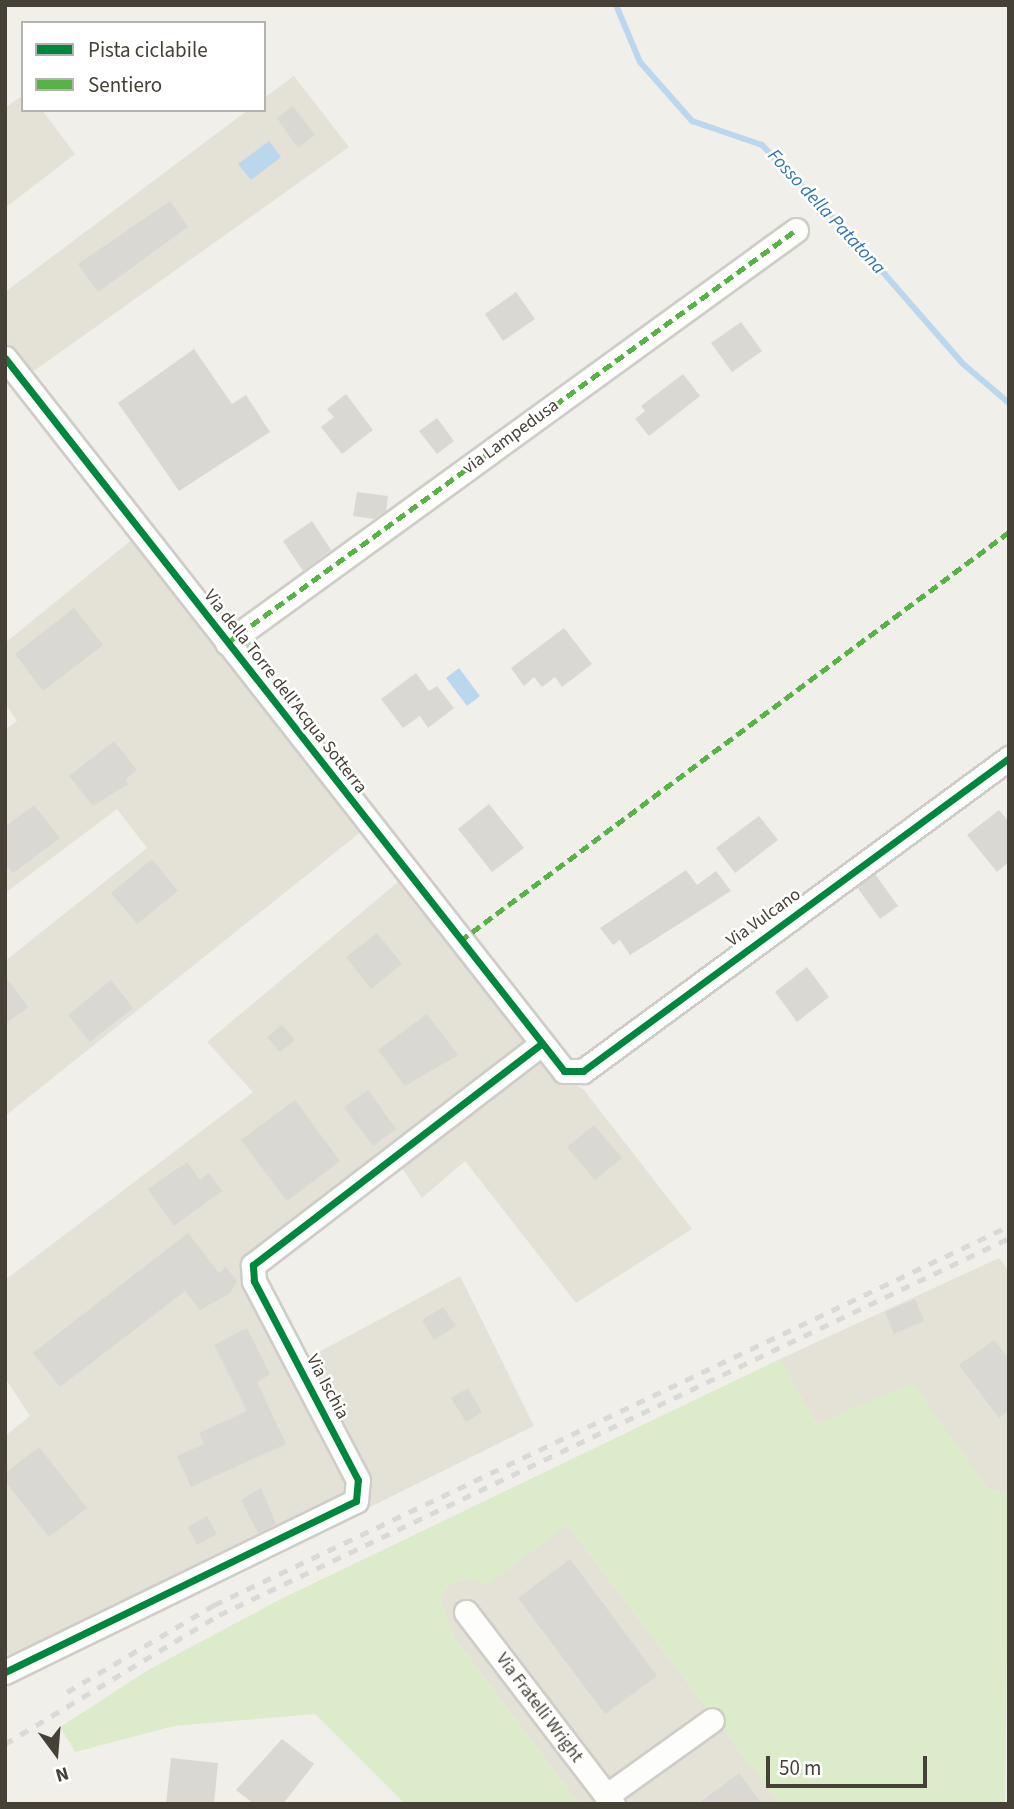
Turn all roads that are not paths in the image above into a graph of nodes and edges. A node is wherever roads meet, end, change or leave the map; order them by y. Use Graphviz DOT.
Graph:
graph roads {
  1 [pos="796,230"];
  2 [pos="5,358"];
  3 [pos="227,643"];
  4 [pos="1009,758"];
  5 [pos="541,1044"];
  6 [pos="466,1612"];
  7 [pos="5,1672"];
  8 [pos="712,1720"];
  9 [pos="610,1800"];
  1 -- 3 [label="street, via Lampedusa"];
  2 -- 3 [label="street, Via della Torre dell'Acqua Sotterra"];
  3 -- 5 [label="street, Via della Torre dell'Acqua Sotterra"];
  4 -- 5 [label="street, Via Vulcano"];
  5 -- 7 [label="street, Via Ischia"];
  6 -- 9 [label="street, Via Fratelli Wright"];
  8 -- 9 [label="street"];
}
